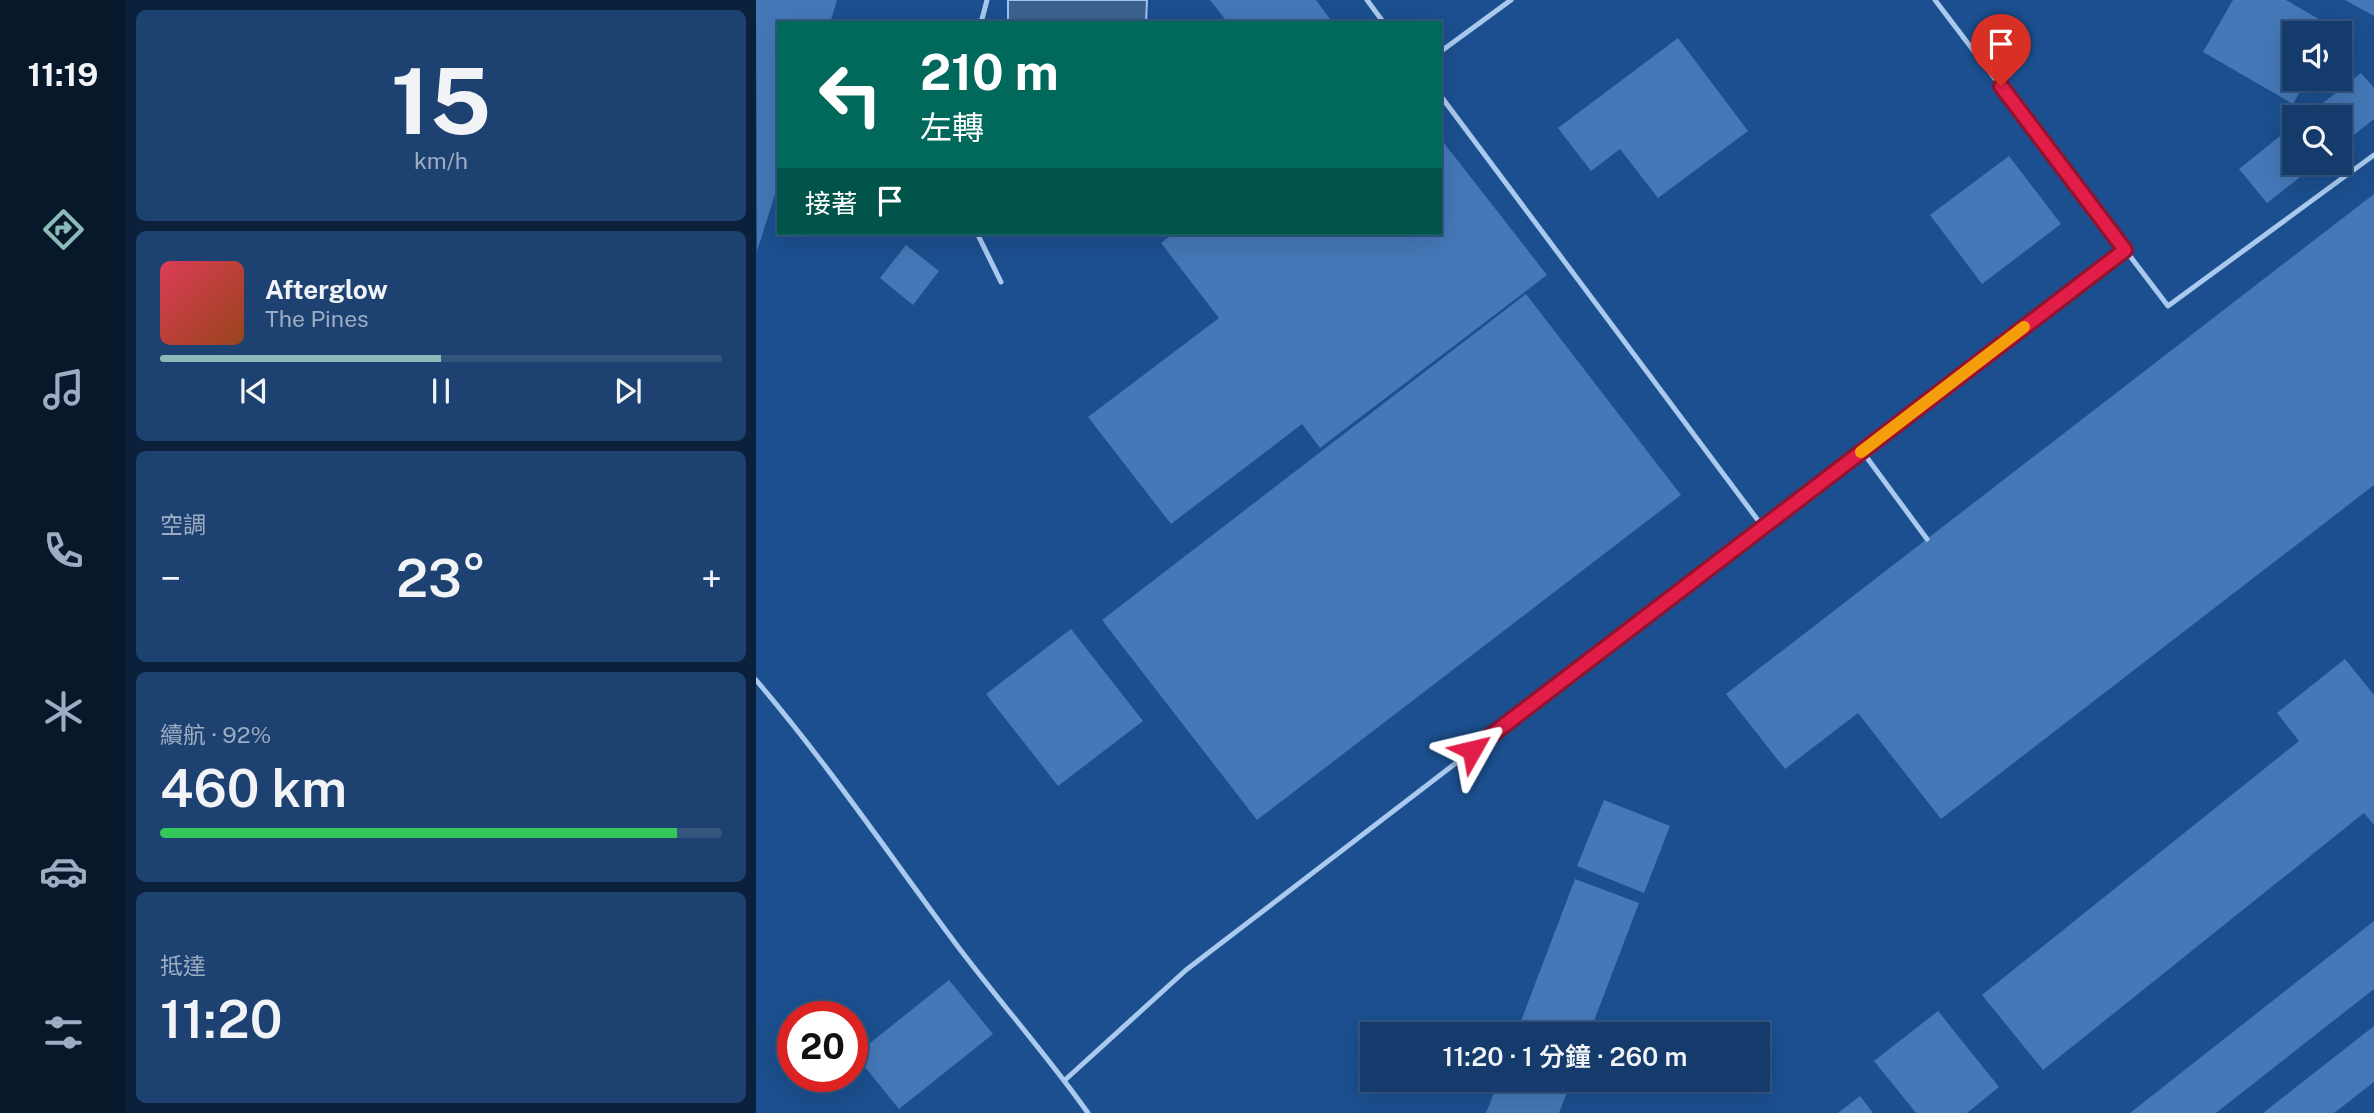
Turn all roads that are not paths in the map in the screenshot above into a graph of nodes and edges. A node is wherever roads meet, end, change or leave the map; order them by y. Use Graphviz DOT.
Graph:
graph roads {
  1 [pos="987,0"];
  2 [pos="1367,0"];
  3 [pos="1511,0"];
  4 [pos="1935,0"];
  5 [pos="982,21"];
  6 [pos="1383,21"];
  7 [pos="1442,51"];
  8 [pos="1442,98"];
  9 [pos="2374,155"];
  10 [pos="978,235"];
  11 [pos="2125,250"];
  12 [pos="1001,282"];
  13 [pos="1862,451"];
  14 [pos="1763,527"];
  15 [pos="1927,540"];
  16 [pos="756,680"];
  17 [pos="1065,1080"];
  18 [pos="1088,1113"];
  1 -- 5 [label="lane"];
  2 -- 6 [label="lane"];
  3 -- 7 [label="lane"];
  4 -- 11 [label="lane"];
  8 -- 14 [label="lane"];
  9 -- 11 [label="lane"];
  10 -- 12 [label="lane"];
  11 -- 13 [label="lane"];
  13 -- 14 [label="lane"];
  13 -- 15 [label="lane"];
  14 -- 17 [label="lane"];
  16 -- 17 [label="lane"];
  17 -- 18 [label="lane"];
}
